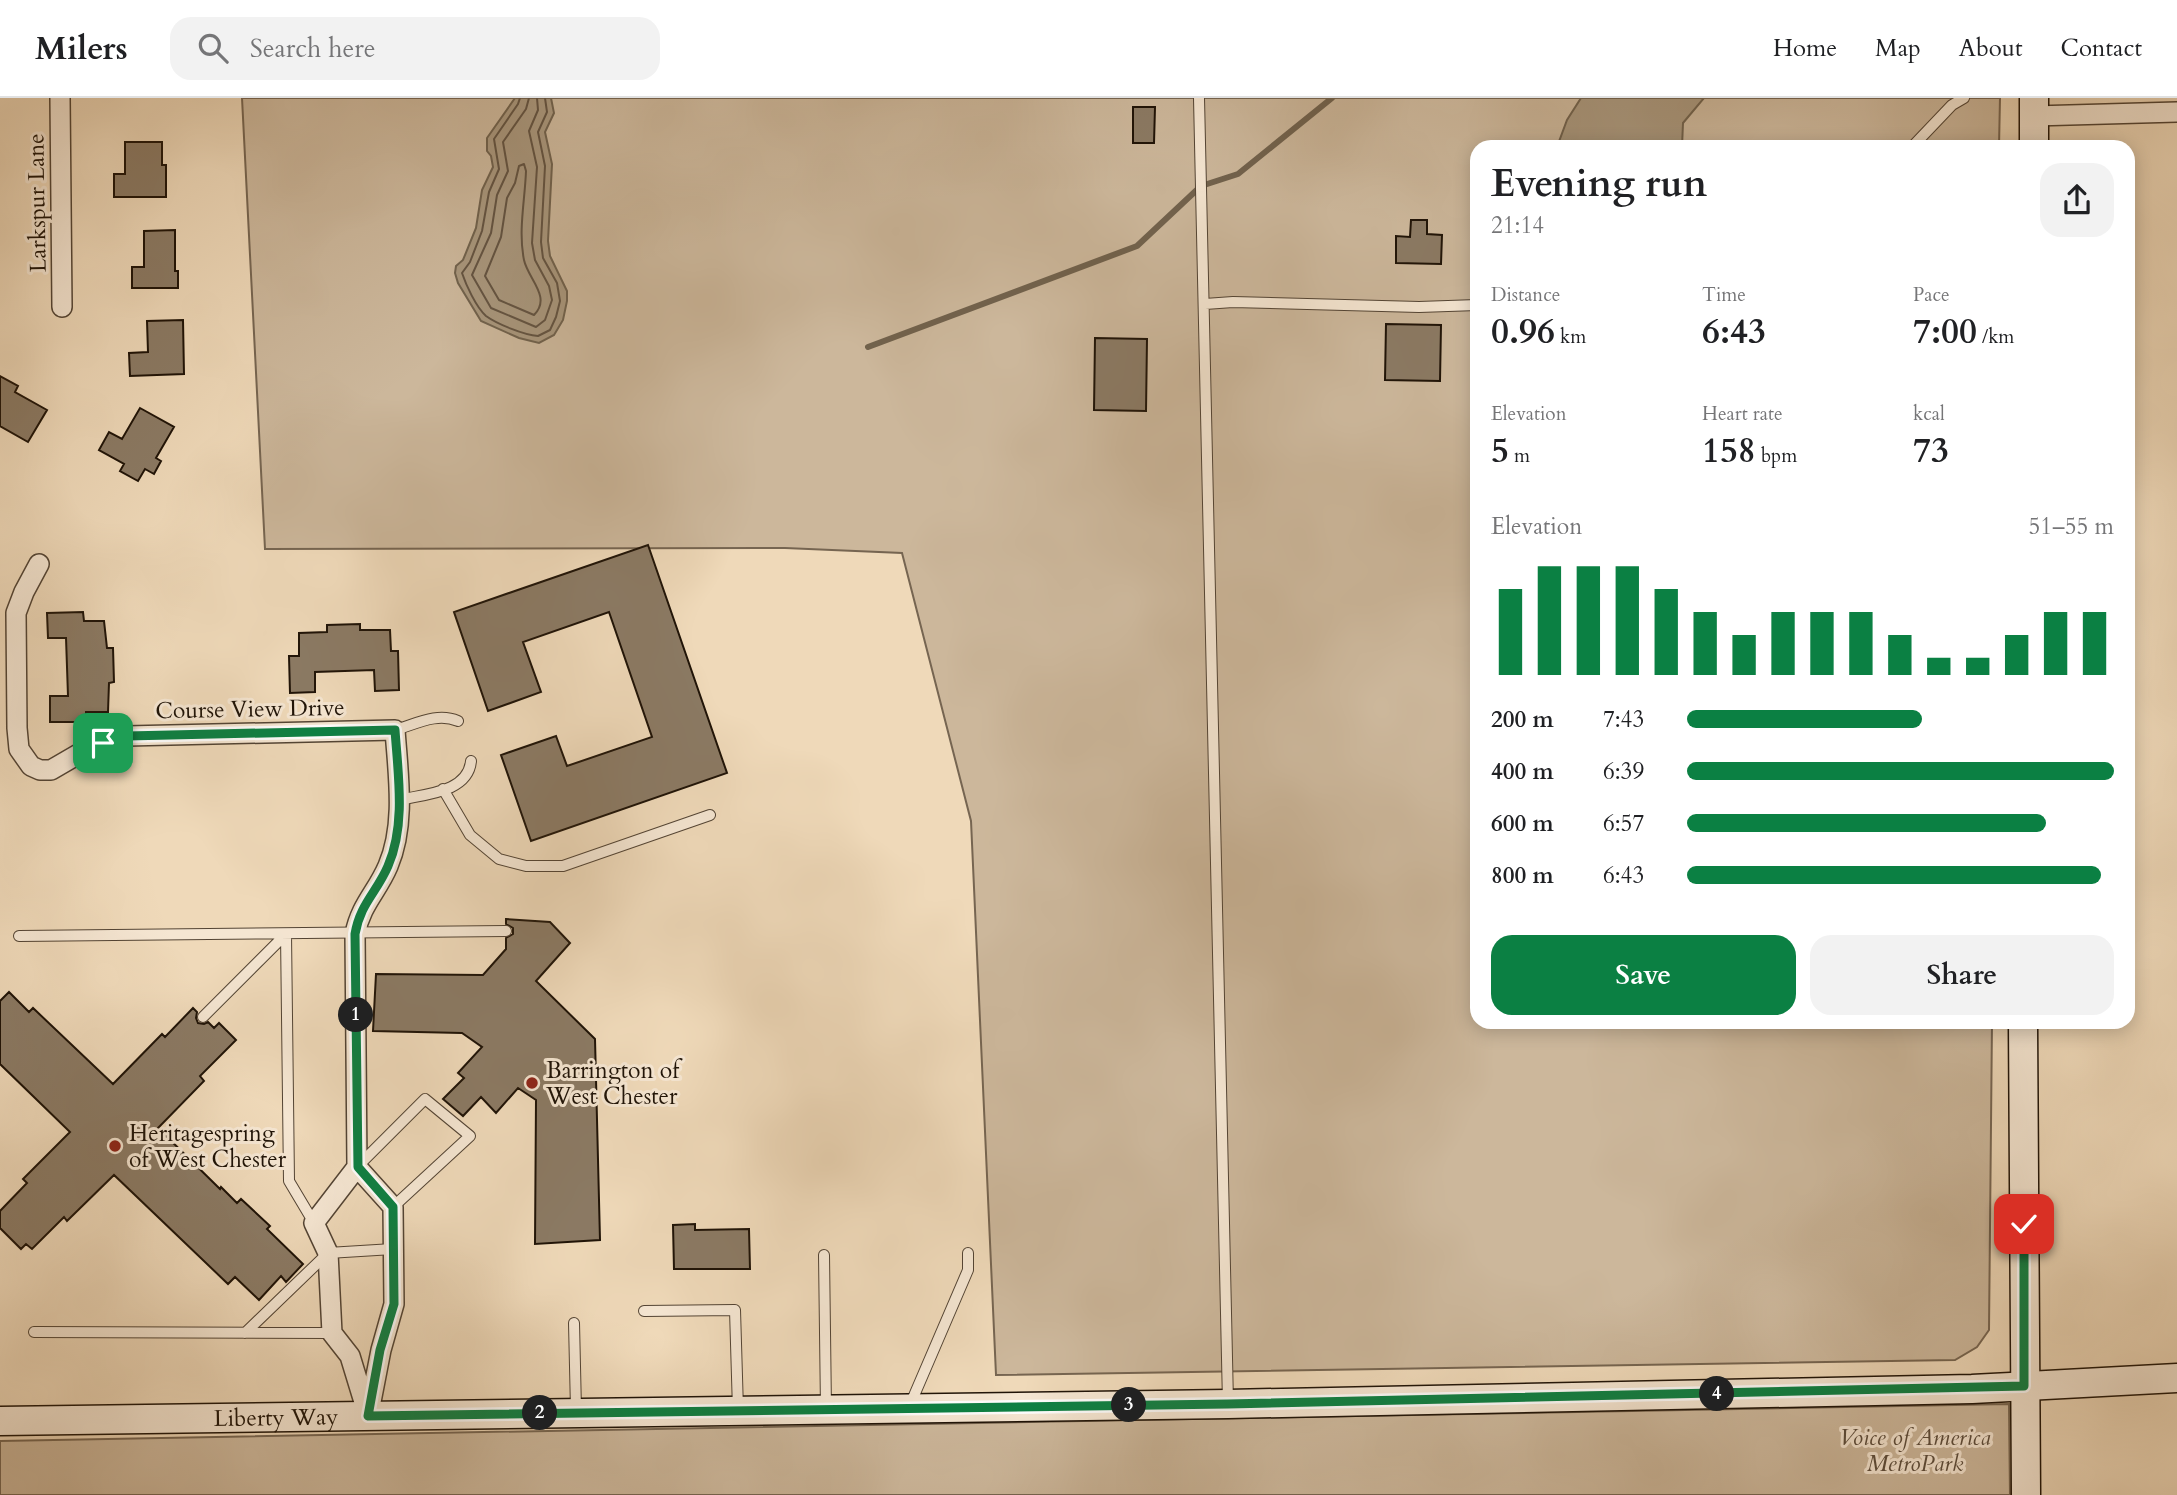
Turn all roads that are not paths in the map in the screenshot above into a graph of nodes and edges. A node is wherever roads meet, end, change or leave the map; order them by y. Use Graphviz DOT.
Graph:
graph roads {
  1 [pos="60,98"];
  2 [pos="1199,98"];
  3 [pos="1964,98"];
  4 [pos="2034,107"];
  5 [pos="2177,112"];
  6 [pos="1919,140"];
  7 [pos="2034,140"];
  8 [pos="1205,304"];
  9 [pos="1470,305"];
  10 [pos="62,307"];
  11 [pos="38,564"];
  12 [pos="458,720"];
  13 [pos="395,730"];
  14 [pos="471,761"];
  15 [pos="443,789"];
  16 [pos="399,800"];
  17 [pos="710,815"];
  18 [pos="506,931"];
  19 [pos="286,934"];
  20 [pos="355,934"];
  21 [pos="19,936"];
  22 [pos="203,1017"];
  23 [pos="2023,1029"];
  24 [pos="358,1167"];
  25 [pos="393,1207"];
  26 [pos="314,1223"];
  27 [pos="393,1249"];
  28 [pos="328,1253"];
  29 [pos="968,1253"];
  30 [pos="824,1255"];
  31 [pos="644,1311"];
  32 [pos="574,1323"];
  33 [pos="34,1332"];
  34 [pos="245,1333"];
  35 [pos="332,1333"];
  36 [pos="2177,1378"];
  37 [pos="2024,1386"];
  38 [pos="1228,1404"];
  39 [pos="909,1408"];
  40 [pos="826,1409"];
  41 [pos="738,1410"];
  42 [pos="576,1412"];
  43 [pos="368,1416"];
  44 [pos="0,1421"];
  45 [pos="2026,1495"];
  1 -- 10 [label="street, Larkspur Lane"];
  2 -- 8 [label="lane"];
  3 -- 6 [label="lane"];
  4 -- 5 [label="street"];
  4 -- 7 [label="main road"];
  8 -- 9 [label="lane"];
  8 -- 38 [label="lane"];
  11 -- 13 [label="street, Course View Drive"];
  12 -- 13 [label="lane"];
  13 -- 16 [label="street"];
  14 -- 15 [label="lane"];
  15 -- 16 [label="lane"];
  15 -- 17 [label="lane"];
  16 -- 20 [label="street"];
  18 -- 20 [label="lane"];
  19 -- 20 [label="lane"];
  19 -- 21 [label="lane"];
  19 -- 22 [label="lane"];
  19 -- 26 [label="lane"];
  20 -- 24 [label="street"];
  23 -- 37 [label="main road"];
  24 -- 25 [label="street"];
  24 -- 25 [label="lane"];
  24 -- 26 [label="street"];
  25 -- 27 [label="street"];
  26 -- 28 [label="street"];
  27 -- 28 [label="lane"];
  27 -- 43 [label="street"];
  28 -- 34 [label="lane"];
  28 -- 35 [label="street"];
  29 -- 39 [label="lane"];
  30 -- 40 [label="lane"];
  31 -- 41 [label="lane"];
  32 -- 42 [label="lane"];
  33 -- 34 [label="lane"];
  34 -- 35 [label="lane"];
  35 -- 43 [label="street"];
  36 -- 37 [label="main road, Liberty Way"];
  37 -- 38 [label="main road, Liberty Way"];
  37 -- 45 [label="main road"];
  38 -- 39 [label="main road, Liberty Way"];
  39 -- 40 [label="main road, Liberty Way"];
  40 -- 41 [label="main road, Liberty Way"];
  41 -- 42 [label="main road, Liberty Way"];
  42 -- 43 [label="main road, Liberty Way"];
  43 -- 44 [label="main road, Liberty Way"];
}
